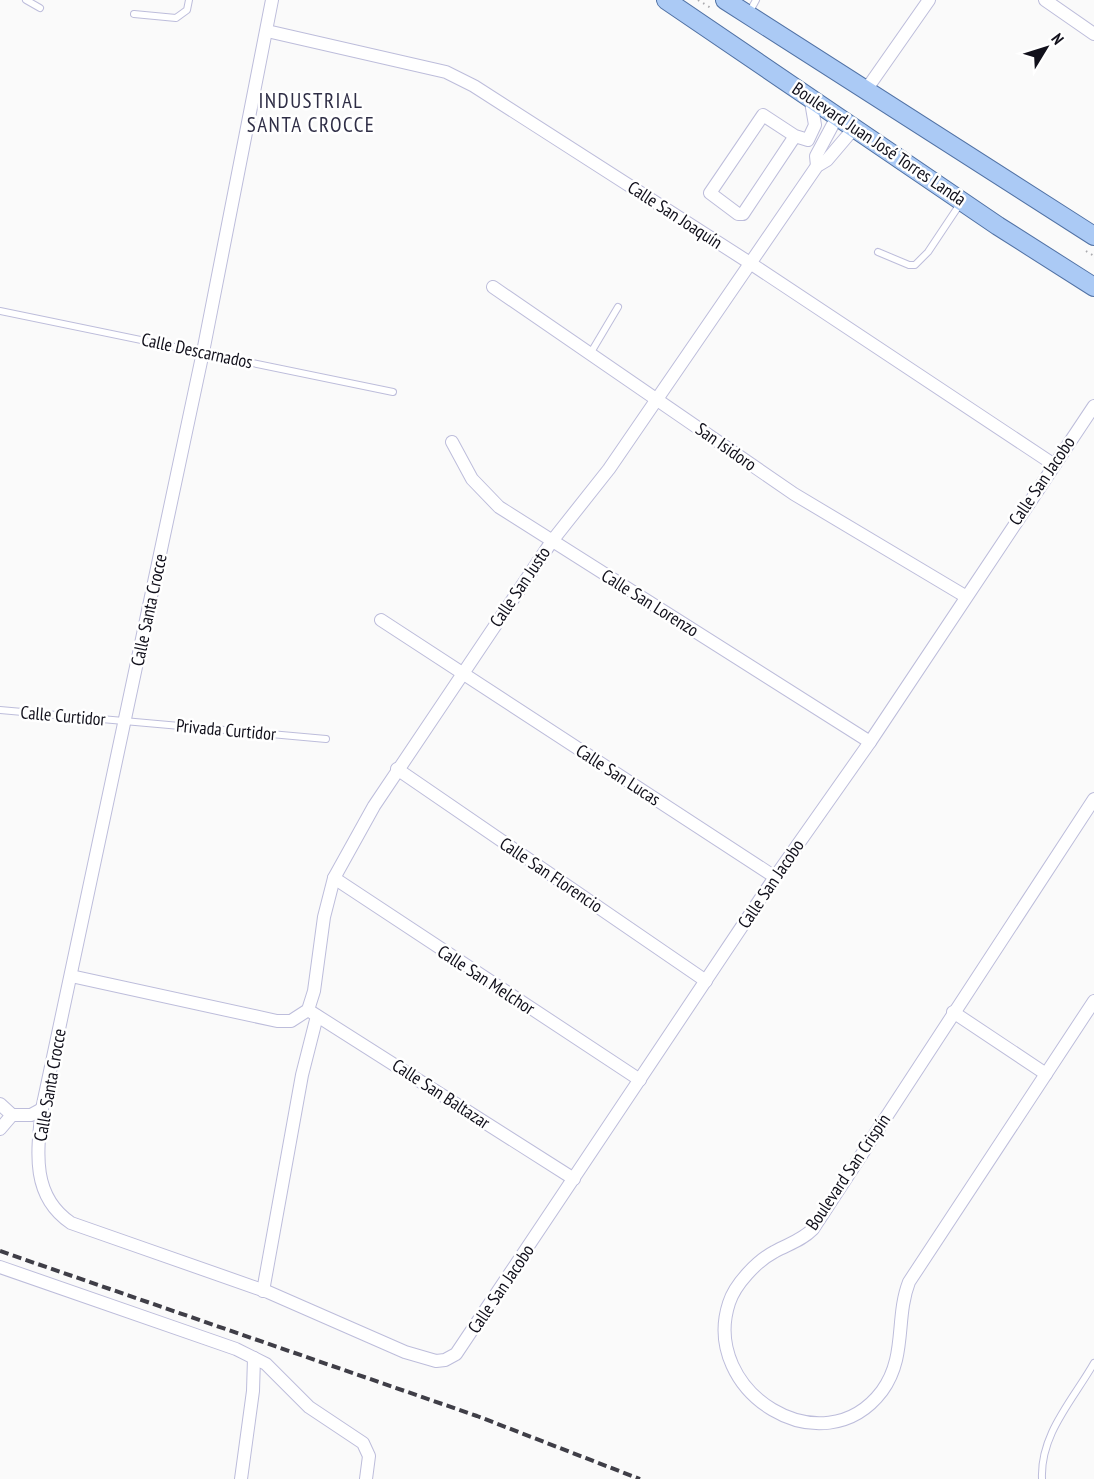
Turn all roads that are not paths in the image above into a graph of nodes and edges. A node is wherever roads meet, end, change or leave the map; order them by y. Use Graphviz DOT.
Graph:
graph roads {
  1 [pos="26,0"];
  2 [pos="189,0"];
  3 [pos="273,0"];
  4 [pos="666,0"];
  5 [pos="725,0"];
  6 [pos="928,0"];
  7 [pos="1045,0"];
  8 [pos="752,7"];
  9 [pos="40,8"];
  10 [pos="134,14"];
  11 [pos="267,31"];
  12 [pos="1094,34"];
  13 [pos="866,90"];
  14 [pos="810,96"];
  15 [pos="838,115"];
  16 [pos="855,127"];
  17 [pos="795,136"];
  18 [pos="817,166"];
  19 [pos="962,201"];
  20 [pos="1094,236"];
  21 [pos="878,252"];
  22 [pos="750,263"];
  23 [pos="1094,286"];
  24 [pos="493,287"];
  25 [pos="618,307"];
  26 [pos="0,311"];
  27 [pos="203,352"];
  28 [pos="590,354"];
  29 [pos="393,392"];
  30 [pos="657,399"];
  31 [pos="1094,406"];
  32 [pos="452,442"];
  33 [pos="1053,464"];
  34 [pos="552,541"];
  35 [pos="965,596"];
  36 [pos="381,620"];
  37 [pos="461,674"];
  38 [pos="0,710"];
  39 [pos="126,722"];
  40 [pos="326,739"];
  41 [pos="870,742"];
  42 [pos="397,769"];
  43 [pos="1094,799"];
  44 [pos="775,877"];
  45 [pos="334,879"];
  46 [pos="70,976"];
  47 [pos="706,981"];
  48 [pos="1094,1001"];
  49 [pos="953,1012"];
  50 [pos="312,1013"];
  51 [pos="1046,1074"];
  52 [pos="640,1080"];
  53 [pos="0,1104"];
  54 [pos="42,1109"];
  55 [pos="12,1115"];
  56 [pos="0,1129"];
  57 [pos="574,1179"];
  58 [pos="0,1268"];
  59 [pos="263,1290"];
  60 [pos="1094,1363"];
  61 [pos="254,1364"];
  62 [pos="241,1479"];
  63 [pos="366,1479"];
  64 [pos="1041,1479"];
  1 -- 9 [label="lane"];
  2 -- 10 [label="lane"];
  3 -- 11 [label="street, Calle Santa Crocce"];
  4 -- 14 [label="main road, Boulevard Juan José Torres Landa"];
  5 -- 8 [label="main road, Boulevard Juan José Torres Landa"];
  6 -- 13 [label="street"];
  7 -- 12 [label="street"];
  8 -- 13 [label="main road, Boulevard Juan José Torres Landa"];
  11 -- 22 [label="street, Calle San Joaquín"];
  11 -- 27 [label="street, Calle Santa Crocce"];
  13 -- 20 [label="main road, Boulevard Juan José Torres Landa"];
  14 -- 15 [label="main road, Boulevard Juan José Torres Landa"];
  14 -- 17 [label="street"];
  15 -- 16 [label="main road, Boulevard Juan José Torres Landa"];
  15 -- 18 [label="street, Calle San Justo"];
  16 -- 18 [label="street, Calle San Justo"];
  16 -- 19 [label="main road, Boulevard Juan José Torres Landa"];
  17 -- 17 [label="street"];
  18 -- 22 [label="street, Calle San Justo"];
  19 -- 21 [label="lane"];
  19 -- 23 [label="main road, Boulevard Juan José Torres Landa"];
  22 -- 30 [label="street, Calle San Justo"];
  22 -- 33 [label="street, Calle San Joaquín"];
  24 -- 28 [label="street, San Isidoro"];
  25 -- 28 [label="lane"];
  26 -- 27 [label="lane, Calle Descarnados"];
  27 -- 29 [label="lane, Calle Descarnados"];
  27 -- 39 [label="street, Calle Santa Crocce"];
  28 -- 30 [label="street, San Isidoro"];
  30 -- 34 [label="street, Calle San Justo"];
  30 -- 35 [label="street, San Isidoro"];
  31 -- 33 [label="street, Calle San Jacobo"];
  32 -- 34 [label="street, Calle San Lorenzo"];
  33 -- 35 [label="street, Calle San Jacobo"];
  34 -- 37 [label="street, Calle San Justo"];
  34 -- 41 [label="street, Calle San Lorenzo"];
  35 -- 41 [label="street, Calle San Jacobo"];
  36 -- 37 [label="street, Calle San Lucas"];
  37 -- 42 [label="street, Calle San Justo"];
  37 -- 44 [label="street, Calle San Lucas"];
  38 -- 39 [label="lane, Calle Curtidor"];
  39 -- 40 [label="lane, Privada Curtidor"];
  39 -- 46 [label="street, Calle Santa Crocce"];
  41 -- 44 [label="street, Calle San Jacobo"];
  42 -- 45 [label="street, Calle San Justo"];
  42 -- 47 [label="street, Calle San Florencio"];
  43 -- 49 [label="street, Boulevard San Crispín"];
  44 -- 47 [label="street, Calle San Jacobo"];
  45 -- 50 [label="street, Calle San Justo"];
  45 -- 52 [label="street, Calle San Melchor"];
  46 -- 50 [label="street"];
  46 -- 54 [label="street, Calle Santa Crocce"];
  47 -- 52 [label="street, Calle San Jacobo"];
  48 -- 51 [label="street, Boulevard San Crispín"];
  49 -- 51 [label="street"];
  49 -- 51 [label="street, Boulevard San Crispín"];
  50 -- 57 [label="street, Calle San Baltazar"];
  50 -- 59 [label="street, Calle San Justo"];
  52 -- 57 [label="street, Calle San Jacobo"];
  53 -- 55 [label="street"];
  54 -- 55 [label="street"];
  54 -- 59 [label="street, Calle Santa Crocce"];
  55 -- 56 [label="street"];
  57 -- 59 [label="street, Calle San Jacobo"];
  58 -- 61 [label="street"];
  60 -- 64 [label="lane"];
  61 -- 62 [label="street"];
  61 -- 63 [label="street"];
}
